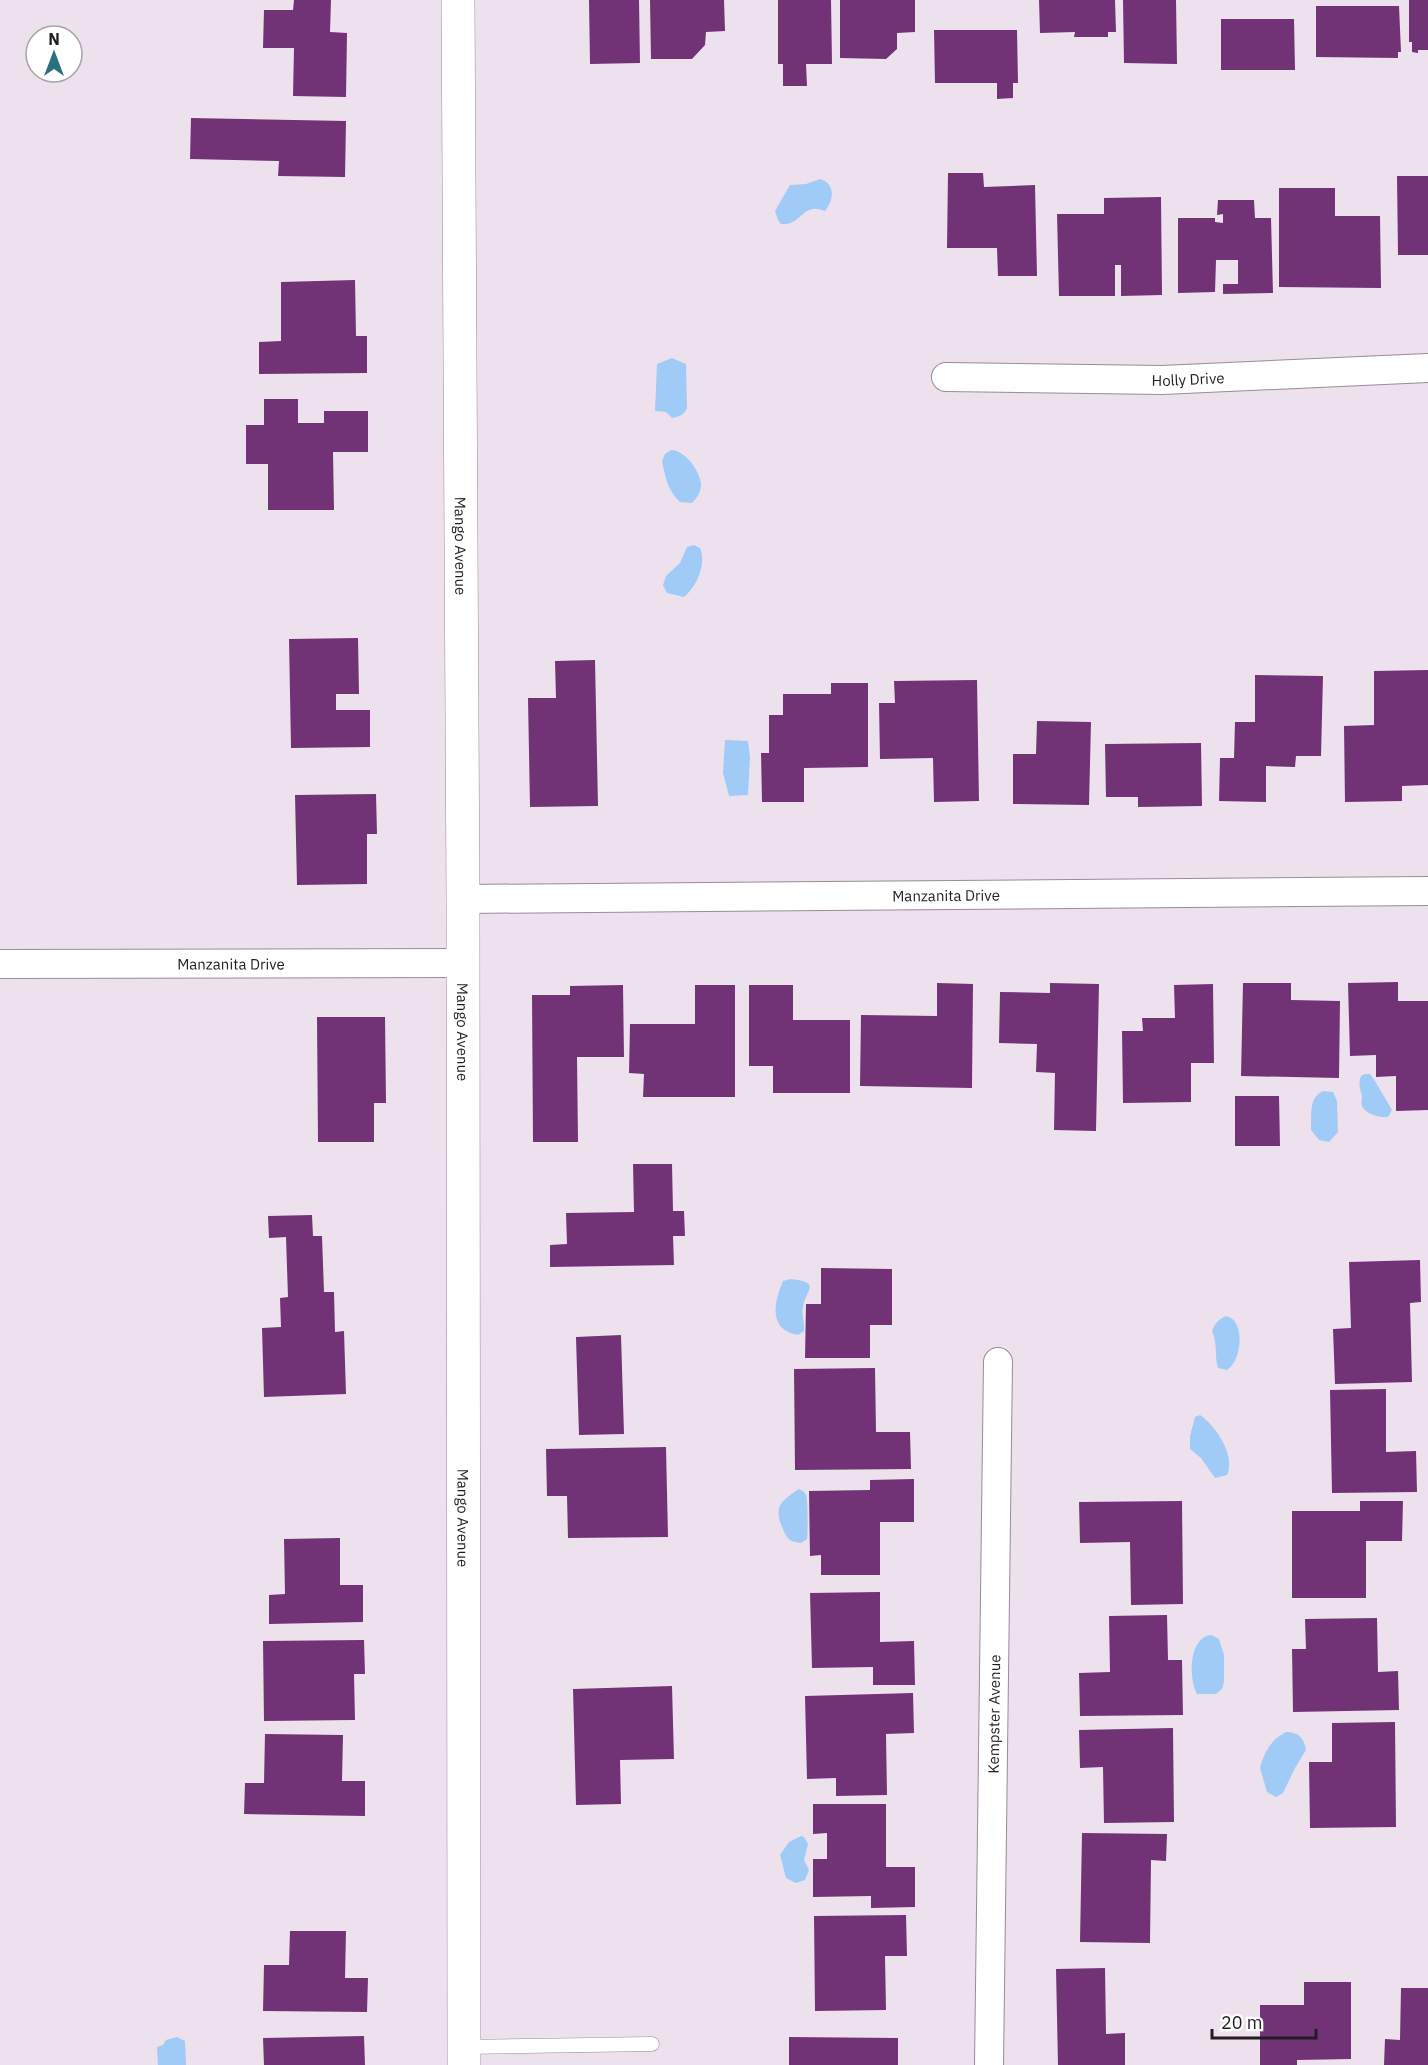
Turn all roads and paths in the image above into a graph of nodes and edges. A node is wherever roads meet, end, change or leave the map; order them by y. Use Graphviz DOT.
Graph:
graph roads {
  1 [pos="458,0"];
  2 [pos="1428,368"];
  3 [pos="946,377"];
  4 [pos="1428,891"];
  5 [pos="463,899"];
  6 [pos="463,963"];
  7 [pos="0,964"];
  8 [pos="998,1362"];
  9 [pos="652,2044"];
  10 [pos="464,2056"];
  11 [pos="989,2065"];
  1 -- 5 [label="street, Mango Avenue"];
  2 -- 3 [label="street, Holly Drive"];
  4 -- 5 [label="street, Manzanita Drive"];
  5 -- 6 [label="street, Mango Avenue"];
  6 -- 7 [label="street, Manzanita Drive"];
  6 -- 10 [label="street, Mango Avenue"];
  8 -- 11 [label="street, Kempster Avenue"];
  9 -- 10 [label="lane"];
}
